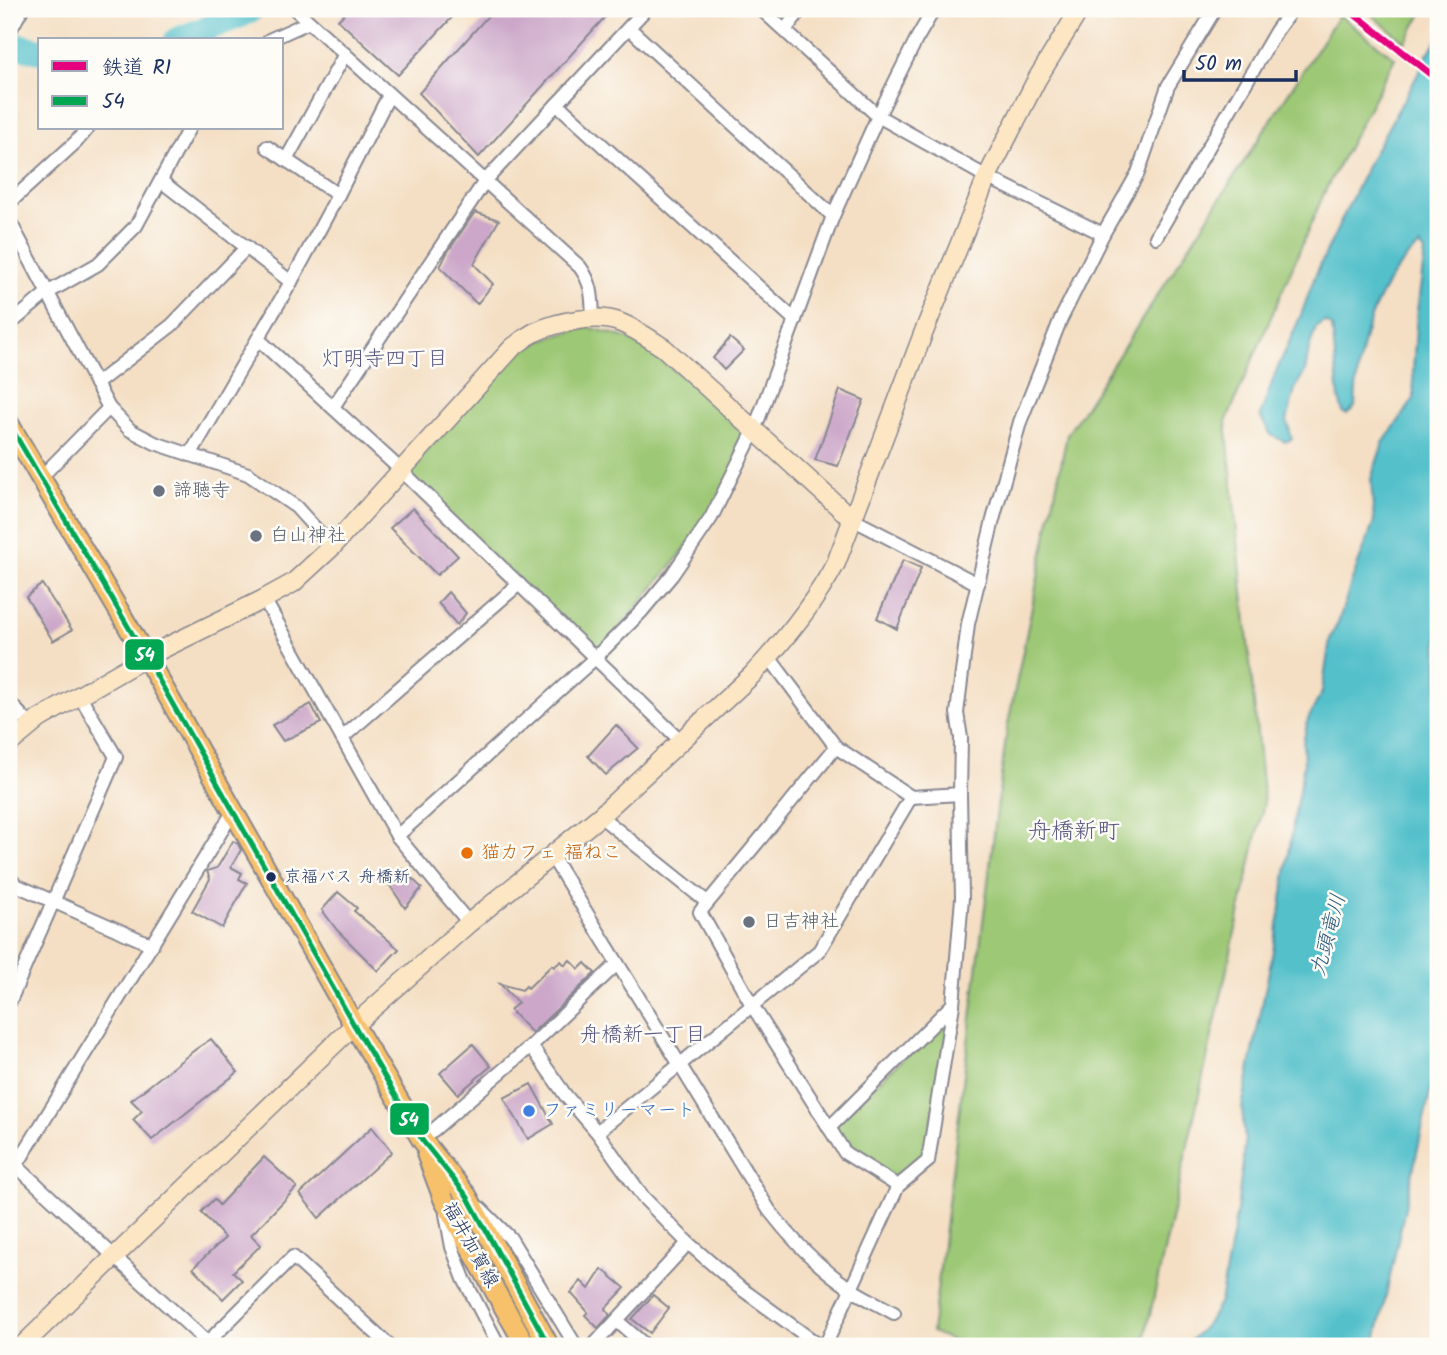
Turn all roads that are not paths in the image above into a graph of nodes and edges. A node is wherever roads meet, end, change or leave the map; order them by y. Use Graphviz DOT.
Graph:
graph roads {
  1 [pos="22,9"];
  2 [pos="295,9"];
  3 [pos="646,9"];
  4 [pos="761,9"];
  5 [pos="801,9"];
  6 [pos="934,9"];
  7 [pos="1080,9"];
  8 [pos="1215,9"];
  9 [pos="1292,9"];
  10 [pos="309,22"];
  11 [pos="629,28"];
  12 [pos="10,29"];
  13 [pos="785,30"];
  14 [pos="273,38"];
  15 [pos="345,54"];
  16 [pos="389,95"];
  17 [pos="557,104"];
  18 [pos="878,116"];
  19 [pos="86,130"];
  20 [pos="188,130"];
  21 [pos="267,147"];
  22 [pos="286,160"];
  23 [pos="987,177"];
  24 [pos="161,180"];
  25 [pos="485,181"];
  26 [pos="338,195"];
  27 [pos="9,203"];
  28 [pos="833,216"];
  29 [pos="9,220"];
  30 [pos="1103,234"];
  31 [pos="1156,237"];
  32 [pos="247,247"];
  33 [pos="291,282"];
  34 [pos="47,293"];
  35 [pos="593,318"];
  36 [pos="795,320"];
  37 [pos="9,324"];
  38 [pos="258,339"];
  39 [pos="96,384"];
  40 [pos="333,407"];
  41 [pos="109,408"];
  42 [pos="9,424"];
  43 [pos="754,431"];
  44 [pos="190,455"];
  45 [pos="402,471"];
  46 [pos="40,478"];
  47 [pos="852,519"];
  48 [pos="332,547"];
  49 [pos="519,584"];
  50 [pos="978,584"];
  51 [pos="264,599"];
  52 [pos="145,657"];
  53 [pos="595,657"];
  54 [pos="769,657"];
  55 [pos="80,696"];
  56 [pos="9,702"];
  57 [pos="31,726"];
  58 [pos="342,738"];
  59 [pos="681,741"];
  60 [pos="9,744"];
  61 [pos="836,747"];
  62 [pos="960,793"];
  63 [pos="911,797"];
  64 [pos="233,812"];
  65 [pos="600,816"];
  66 [pos="397,836"];
  67 [pos="551,855"];
  68 [pos="9,878"];
  69 [pos="52,901"];
  70 [pos="707,902"];
  71 [pos="469,923"];
  72 [pos="152,945"];
  73 [pos="617,964"];
  74 [pos="9,1003"];
  75 [pos="752,1005"];
  76 [pos="953,1005"];
  77 [pos="354,1025"];
  78 [pos="531,1046"];
  79 [pos="679,1065"];
  80 [pos="829,1128"];
  81 [pos="597,1132"];
  82 [pos="422,1140"];
  83 [pos="12,1162"];
  84 [pos="898,1186"];
  85 [pos="467,1196"];
  86 [pos="444,1200"];
  87 [pos="688,1243"];
  88 [pos="115,1257"];
  89 [pos="851,1289"];
  90 [pos="894,1313"];
  91 [pos="617,1321"];
  92 [pos="207,1345"];
  93 [pos="23,1346"];
  94 [pos="390,1346"];
  95 [pos="499,1346"];
  96 [pos="526,1346"];
  97 [pos="549,1346"];
  98 [pos="576,1346"];
  99 [pos="593,1346"];
  100 [pos="646,1346"];
  101 [pos="819,1346"];
  1 -- 12 [label="street"];
  2 -- 10 [label="street"];
  3 -- 11 [label="street"];
  4 -- 13 [label="street"];
  5 -- 13 [label="street"];
  6 -- 18 [label="street"];
  7 -- 23 [label="street"];
  8 -- 30 [label="street"];
  9 -- 31 [label="street"];
  10 -- 14 [label="street"];
  10 -- 15 [label="street"];
  11 -- 17 [label="street"];
  11 -- 28 [label="street"];
  13 -- 18 [label="street"];
  15 -- 16 [label="street"];
  15 -- 22 [label="street"];
  16 -- 25 [label="street"];
  16 -- 26 [label="street"];
  17 -- 25 [label="street"];
  17 -- 36 [label="street"];
  18 -- 23 [label="street"];
  18 -- 28 [label="street"];
  19 -- 27 [label="street"];
  20 -- 24 [label="street"];
  21 -- 22 [label="street"];
  22 -- 26 [label="street"];
  23 -- 30 [label="street"];
  23 -- 47 [label="street"];
  24 -- 32 [label="street"];
  24 -- 34 [label="street"];
  25 -- 35 [label="street"];
  25 -- 40 [label="street"];
  26 -- 33 [label="street"];
  28 -- 36 [label="street"];
  29 -- 34 [label="street"];
  30 -- 50 [label="street"];
  32 -- 33 [label="street"];
  32 -- 39 [label="street"];
  33 -- 38 [label="street"];
  34 -- 37 [label="street"];
  34 -- 39 [label="street"];
  35 -- 43 [label="street"];
  35 -- 45 [label="street"];
  36 -- 43 [label="street"];
  38 -- 40 [label="street"];
  38 -- 44 [label="street"];
  39 -- 41 [label="street"];
  40 -- 45 [label="street"];
  41 -- 44 [label="street"];
  41 -- 46 [label="street"];
  42 -- 46 [label="main road, 福井加賀線"];
  43 -- 47 [label="street"];
  43 -- 53 [label="street"];
  44 -- 48 [label="street"];
  45 -- 48 [label="street"];
  45 -- 49 [label="street"];
  46 -- 52 [label="main road, 福井加賀線"];
  47 -- 50 [label="street"];
  47 -- 54 [label="street"];
  48 -- 51 [label="street"];
  49 -- 53 [label="street"];
  49 -- 58 [label="street"];
  50 -- 62 [label="street"];
  51 -- 52 [label="street"];
  51 -- 58 [label="street"];
  52 -- 55 [label="street"];
  52 -- 64 [label="main road, 福井加賀線"];
  53 -- 59 [label="street"];
  53 -- 66 [label="street"];
  54 -- 59 [label="street"];
  54 -- 61 [label="street"];
  55 -- 57 [label="street"];
  55 -- 69 [label="street"];
  56 -- 57 [label="street"];
  57 -- 60 [label="street"];
  58 -- 66 [label="street"];
  59 -- 65 [label="street"];
  61 -- 63 [label="street"];
  61 -- 70 [label="street"];
  62 -- 63 [label="street"];
  62 -- 76 [label="street"];
  63 -- 75 [label="street"];
  64 -- 72 [label="street"];
  64 -- 77 [label="main road, 福井加賀線"];
  65 -- 67 [label="street"];
  65 -- 70 [label="street"];
  66 -- 71 [label="street"];
  67 -- 71 [label="street"];
  67 -- 73 [label="street"];
  68 -- 69 [label="street"];
  69 -- 72 [label="street"];
  69 -- 74 [label="street"];
  70 -- 75 [label="street"];
  71 -- 77 [label="street"];
  72 -- 83 [label="street"];
  73 -- 78 [label="street"];
  73 -- 79 [label="street"];
  75 -- 79 [label="street"];
  75 -- 80 [label="street"];
  76 -- 80 [label="street"];
  76 -- 84 [label="street"];
  77 -- 82 [label="main road, 福井加賀線"];
  77 -- 88 [label="street"];
  78 -- 81 [label="street"];
  78 -- 82 [label="street"];
  79 -- 81 [label="street"];
  79 -- 89 [label="street"];
  80 -- 84 [label="street"];
  81 -- 87 [label="street"];
  82 -- 85 [label="main road, 福井加賀線"];
  82 -- 86 [label="main road, 福井加賀線"];
  83 -- 88 [label="street"];
  84 -- 89 [label="street"];
  85 -- 97 [label="main road, 福井加賀線"];
  85 -- 98 [label="street"];
  86 -- 95 [label="street"];
  86 -- 96 [label="main road, 福井加賀線"];
  87 -- 91 [label="street"];
  87 -- 101 [label="street"];
  88 -- 92 [label="street"];
  88 -- 93 [label="street"];
  89 -- 90 [label="street"];
  89 -- 101 [label="street"];
  91 -- 99 [label="street"];
  91 -- 100 [label="street"];
  92 -- 94 [label="street"];
}
